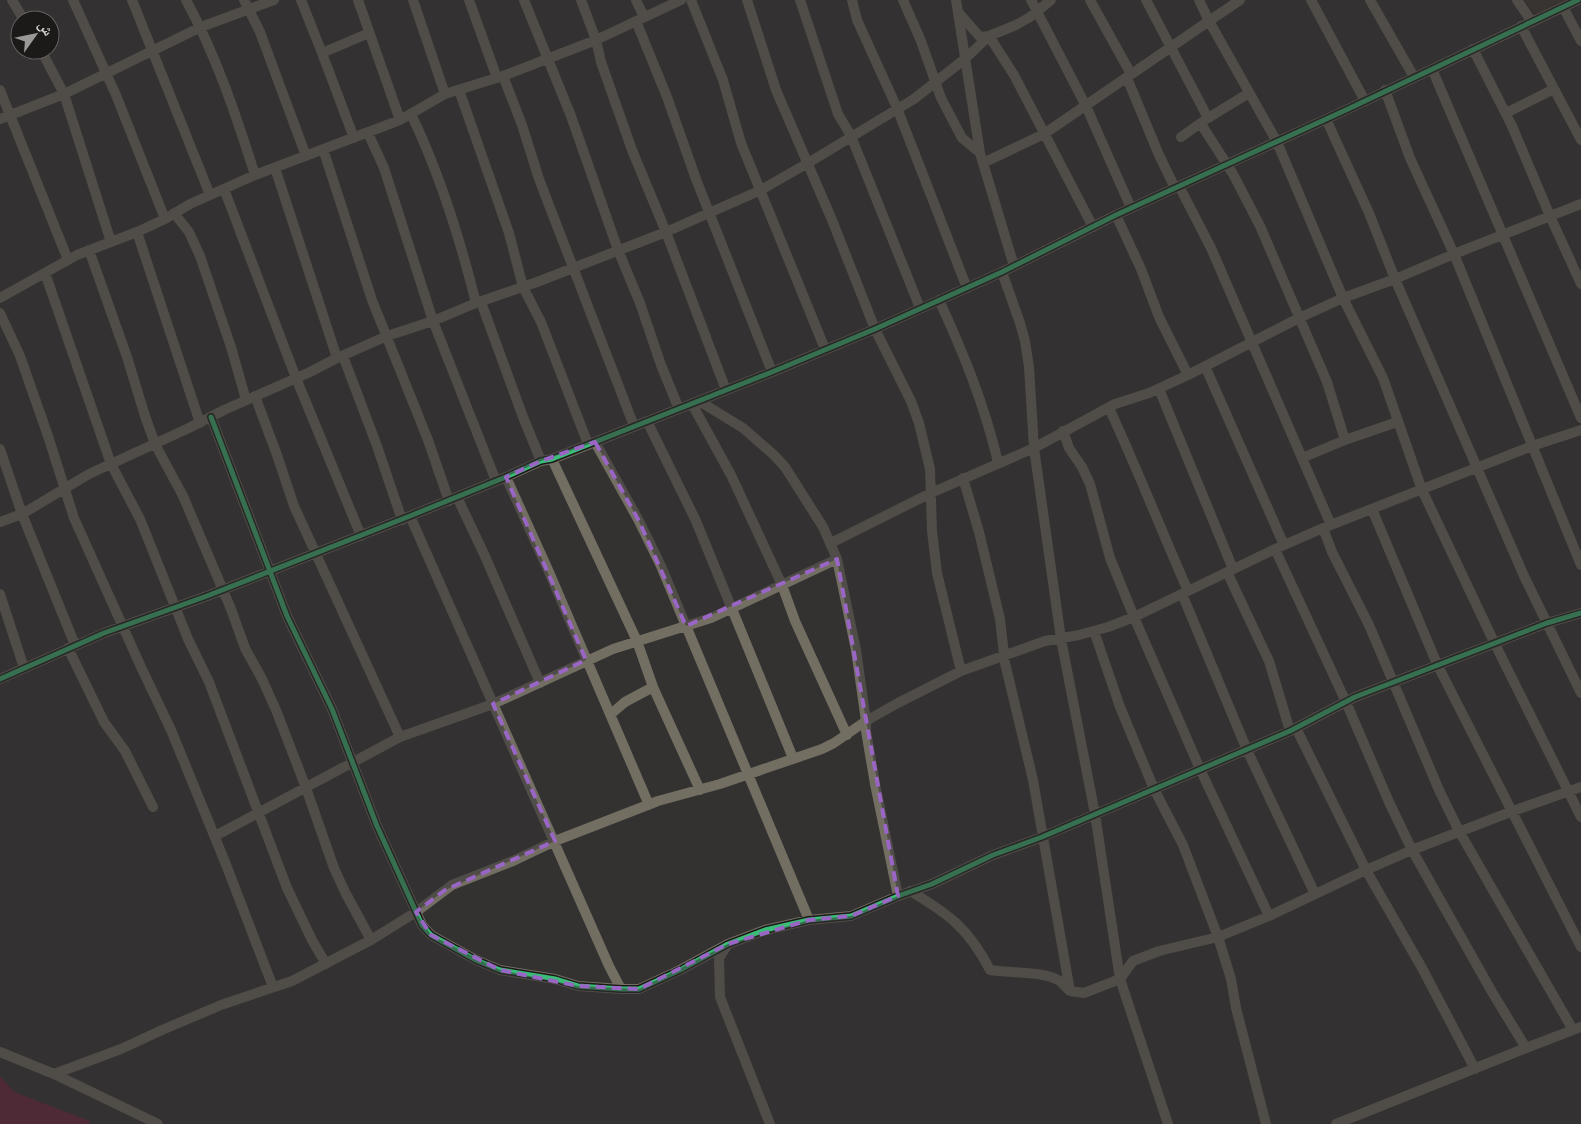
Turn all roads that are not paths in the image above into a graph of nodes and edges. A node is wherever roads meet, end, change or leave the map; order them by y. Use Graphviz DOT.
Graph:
graph roads {
  1 [pos="73,0"];
  2 [pos="132,0"];
  3 [pos="186,0"];
  4 [pos="244,0"];
  5 [pos="274,0"];
  6 [pos="301,0"];
  7 [pos="358,0"];
  8 [pos="413,0"];
  9 [pos="469,0"];
  10 [pos="524,0"];
  11 [pos="581,0"];
  12 [pos="636,0"];
  13 [pos="681,0"];
  14 [pos="691,0"];
  15 [pos="747,0"];
  16 [pos="800,0"];
  17 [pos="852,0"];
  18 [pos="903,0"];
  19 [pos="956,0"];
  20 [pos="1031,0"];
  21 [pos="1051,0"];
  22 [pos="1090,0"];
  23 [pos="1146,0"];
  24 [pos="1198,0"];
  25 [pos="1240,0"];
  26 [pos="1310,0"];
  27 [pos="1370,0"];
  28 [pos="1517,0"];
  29 [pos="1578,0"];
  30 [pos="1563,7"];
  31 [pos="249,10"];
  32 [pos="1037,10"];
  33 [pos="958,11"];
  34 [pos="640,19"];
  35 [pos="1209,21"];
  36 [pos="1532,22"];
  37 [pos="1521,26"];
  38 [pos="201,28"];
  39 [pos="369,33"];
  40 [pos="988,36"];
  41 [pos="596,40"];
  42 [pos="1581,42"];
  43 [pos="1171,48"];
  44 [pos="1473,49"];
  45 [pos="154,50"];
  46 [pos="322,53"];
  47 [pos="966,58"];
  48 [pos="547,59"];
  49 [pos="46,60"];
  50 [pos="1432,69"];
  51 [pos="106,74"];
  52 [pos="1129,76"];
  53 [pos="500,77"];
  54 [pos="1414,77"];
  55 [pos="935,83"];
  56 [pos="1554,89"];
  57 [pos="0,90"];
  58 [pos="460,90"];
  59 [pos="1386,90"];
  60 [pos="1249,92"];
  61 [pos="64,94"];
  62 [pos="445,94"];
  63 [pos="1365,101"];
  64 [pos="1086,106"];
  65 [pos="897,108"];
  66 [pos="1506,113"];
  67 [pos="11,114"];
  68 [pos="411,114"];
  69 [pos="0,119"];
  70 [pos="400,120"];
  71 [pos="1326,120"];
  72 [pos="1204,121"];
  73 [pos="1046,132"];
  74 [pos="368,133"];
  75 [pos="851,136"];
  76 [pos="1181,137"];
  77 [pos="354,138"];
  78 [pos="1581,140"];
  79 [pos="1277,142"];
  80 [pos="323,149"];
  81 [pos="306,156"];
  82 [pos="981,158"];
  83 [pos="808,163"];
  84 [pos="1227,165"];
  85 [pos="274,168"];
  86 [pos="255,175"];
  87 [pos="1177,187"];
  88 [pos="224,189"];
  89 [pos="761,190"];
  90 [pos="210,195"];
  91 [pos="1581,204"];
  92 [pos="1131,208"];
  93 [pos="174,213"];
  94 [pos="710,213"];
  95 [pos="1116,215"];
  96 [pos="1550,216"];
  97 [pos="165,219"];
  98 [pos="1094,227"];
  99 [pos="137,232"];
  100 [pos="666,232"];
  101 [pos="1502,235"];
  102 [pos="111,242"];
  103 [pos="89,250"];
  104 [pos="618,250"];
  105 [pos="1454,254"];
  106 [pos="68,260"];
  107 [pos="1014,266"];
  108 [pos="572,268"];
  109 [pos="1002,272"];
  110 [pos="45,273"];
  111 [pos="1395,279"];
  112 [pos="1581,284"];
  113 [pos="523,287"];
  114 [pos="966,288"];
  115 [pos="0,298"];
  116 [pos="1344,298"];
  117 [pos="939,300"];
  118 [pos="478,303"];
  119 [pos="920,308"];
  120 [pos="0,313"];
  121 [pos="1299,318"];
  122 [pos="433,321"];
  123 [pos="875,329"];
  124 [pos="387,336"];
  125 [pos="1252,342"];
  126 [pos="825,349"];
  127 [pos="340,357"];
  128 [pos="1204,366"];
  129 [pos="772,372"];
  130 [pos="1188,375"];
  131 [pos="296,378"];
  132 [pos="1159,389"];
  133 [pos="726,390"];
  134 [pos="250,398"];
  135 [pos="695,402"];
  136 [pos="1109,408"];
  137 [pos="678,409"];
  138 [pos="210,417"];
  139 [pos="1581,418"];
  140 [pos="647,421"];
  141 [pos="1397,422"];
  142 [pos="200,423"];
  143 [pos="634,426"];
  144 [pos="1581,430"];
  145 [pos="1063,431"];
  146 [pos="1345,440"];
  147 [pos="592,443"];
  148 [pos="155,444"];
  149 [pos="1532,446"];
  150 [pos="1034,448"];
  151 [pos="0,449"];
  152 [pos="1302,458"];
  153 [pos="552,459"];
  154 [pos="541,461"];
  155 [pos="998,462"];
  156 [pos="111,464"];
  157 [pos="1478,468"];
  158 [pos="963,478"];
  159 [pos="501,479"];
  160 [pos="63,488"];
  161 [pos="1422,490"];
  162 [pos="931,493"];
  163 [pos="453,499"];
  164 [pos="1372,508"];
  165 [pos="22,514"];
  166 [pos="406,518"];
  167 [pos="0,522"];
  168 [pos="1327,527"];
  169 [pos="360,536"];
  170 [pos="831,544"];
  171 [pos="1280,547"];
  172 [pos="315,554"];
  173 [pos="837,559"];
  174 [pos="1581,565"];
  175 [pos="1230,571"];
  176 [pos="269,572"];
  177 [pos="782,585"];
  178 [pos="222,590"];
  179 [pos="1185,593"];
  180 [pos="0,594"];
  181 [pos="174,608"];
  182 [pos="733,608"];
  183 [pos="1581,613"];
  184 [pos="1134,617"];
  185 [pos="1547,623"];
  186 [pos="123,626"];
  187 [pos="686,626"];
  188 [pos="1094,631"];
  189 [pos="1061,639"];
  190 [pos="637,641"];
  191 [pos="1494,642"];
  192 [pos="72,647"];
  193 [pos="1004,654"];
  194 [pos="586,660"];
  195 [pos="1436,664"];
  196 [pos="24,668"];
  197 [pos="961,672"];
  198 [pos="0,678"];
  199 [pos="1392,682"];
  200 [pos="540,683"];
  201 [pos="653,687"];
  202 [pos="1581,693"];
  203 [pos="1346,702"];
  204 [pos="493,704"];
  205 [pos="611,714"];
  206 [pos="866,722"];
  207 [pos="1293,730"];
  208 [pos="847,735"];
  209 [pos="400,737"];
  210 [pos="1247,750"];
  211 [pos="792,758"];
  212 [pos="352,762"];
  213 [pos="1200,769"];
  214 [pos="748,774"];
  215 [pos="1581,787"];
  216 [pos="306,788"];
  217 [pos="1154,789"];
  218 [pos="700,790"];
  219 [pos="1569,792"];
  220 [pos="649,804"];
  221 [pos="153,808"];
  222 [pos="1512,811"];
  223 [pos="259,812"];
  224 [pos="1095,814"];
  225 [pos="1581,817"];
  226 [pos="1459,831"];
  227 [pos="215,836"];
  228 [pos="1042,836"];
  229 [pos="555,841"];
  230 [pos="1412,850"];
  231 [pos="1366,870"];
  232 [pos="910,891"];
  233 [pos="1315,894"];
  234 [pos="898,896"];
  235 [pos="416,912"];
  236 [pos="1269,916"];
  237 [pos="808,920"];
  238 [pos="1218,937"];
  239 [pos="371,940"];
  240 [pos="728,944"];
  241 [pos="1581,947"];
  242 [pos="326,964"];
  243 [pos="1120,979"];
  244 [pos="272,987"];
  245 [pos="621,989"];
  246 [pos="1070,991"];
  247 [pos="1577,1029"];
  248 [pos="1526,1048"];
  249 [pos="0,1052"];
  250 [pos="1475,1068"];
  251 [pos="54,1074"];
  252 [pos="158,1124"];
  253 [pos="770,1124"];
  254 [pos="1168,1124"];
  255 [pos="1266,1124"];
  256 [pos="1336,1124"];
  1 -- 51 [label="street"];
  2 -- 45 [label="street"];
  3 -- 38 [label="street"];
  4 -- 31 [label="street"];
  5 -- 31 [label="street"];
  6 -- 46 [label="street"];
  7 -- 39 [label="street"];
  8 -- 62 [label="street"];
  9 -- 53 [label="street"];
  10 -- 48 [label="street"];
  11 -- 41 [label="street"];
  12 -- 34 [label="street"];
  13 -- 34 [label="street"];
  14 -- 89 [label="street"];
  15 -- 83 [label="street"];
  16 -- 75 [label="street"];
  17 -- 65 [label="street"];
  18 -- 55 [label="street"];
  19 -- 33 [label="street"];
  20 -- 32 [label="street"];
  21 -- 32 [label="street"];
  22 -- 52 [label="street"];
  23 -- 43 [label="street"];
  24 -- 35 [label="street"];
  25 -- 35 [label="street"];
  26 -- 63 [label="street"];
  27 -- 54 [label="street"];
  28 -- 36 [label="street"];
  29 -- 30 [label="street"];
  30 -- 36 [label="street"];
  30 -- 42 [label="street"];
  31 -- 38 [label="street"];
  31 -- 81 [label="street"];
  32 -- 40 [label="street"];
  32 -- 64 [label="street"];
  33 -- 40 [label="street"];
  33 -- 47 [label="street"];
  34 -- 41 [label="street"];
  34 -- 94 [label="street"];
  35 -- 43 [label="street"];
  35 -- 60 [label="street"];
  36 -- 37 [label="street"];
  37 -- 44 [label="street"];
  37 -- 56 [label="street"];
  38 -- 45 [label="street"];
  38 -- 86 [label="street"];
  39 -- 46 [label="street"];
  39 -- 70 [label="street"];
  40 -- 47 [label="street"];
  40 -- 73 [label="street"];
  41 -- 48 [label="street"];
  41 -- 100 [label="street"];
  43 -- 52 [label="street"];
  43 -- 72 [label="street"];
  44 -- 50 [label="street"];
  44 -- 66 [label="street"];
  45 -- 51 [label="street"];
  45 -- 90 [label="street"];
  46 -- 77 [label="street"];
  47 -- 55 [label="street"];
  47 -- 82 [label="street"];
  48 -- 53 [label="street"];
  48 -- 104 [label="street"];
  49 -- 61 [label="street"];
  50 -- 54 [label="street"];
  50 -- 101 [label="street"];
  51 -- 61 [label="street"];
  51 -- 97 [label="street"];
  52 -- 64 [label="street"];
  52 -- 87 [label="street"];
  53 -- 58 [label="street"];
  53 -- 108 [label="street"];
  54 -- 59 [label="street"];
  55 -- 65 [label="street"];
  55 -- 82 [label="street"];
  56 -- 66 [label="street"];
  56 -- 78 [label="street"];
  57 -- 67 [label="street"];
  58 -- 62 [label="street"];
  58 -- 113 [label="street"];
  59 -- 63 [label="street"];
  59 -- 105 [label="street"];
  60 -- 72 [label="street"];
  60 -- 79 [label="street"];
  61 -- 67 [label="street"];
  61 -- 102 [label="street"];
  62 -- 68 [label="street"];
  63 -- 71 [label="street"];
  64 -- 73 [label="street"];
  64 -- 92 [label="street"];
  65 -- 75 [label="street"];
  65 -- 114 [label="street"];
  66 -- 96 [label="street"];
  67 -- 69 [label="street"];
  67 -- 106 [label="street"];
  68 -- 70 [label="street"];
  68 -- 118 [label="street"];
  70 -- 74 [label="street"];
  71 -- 79 [label="street"];
  71 -- 111 [label="street"];
  72 -- 76 [label="street"];
  72 -- 84 [label="street"];
  73 -- 82 [label="street"];
  73 -- 98 [label="street"];
  74 -- 77 [label="street"];
  74 -- 122 [label="street"];
  75 -- 83 [label="street"];
  75 -- 119 [label="street"];
  77 -- 80 [label="street"];
  79 -- 84 [label="street"];
  79 -- 116 [label="street"];
  80 -- 81 [label="street"];
  80 -- 124 [label="street"];
  81 -- 85 [label="street"];
  82 -- 107 [label="street"];
  83 -- 89 [label="street"];
  83 -- 123 [label="street"];
  84 -- 87 [label="street"];
  84 -- 121 [label="street"];
  85 -- 86 [label="street"];
  85 -- 127 [label="street"];
  86 -- 88 [label="street"];
  87 -- 92 [label="street"];
  87 -- 125 [label="street"];
  88 -- 90 [label="street"];
  88 -- 131 [label="street"];
  89 -- 94 [label="street"];
  89 -- 126 [label="street"];
  90 -- 93 [label="street"];
  91 -- 96 [label="street"];
  92 -- 95 [label="street"];
  93 -- 97 [label="street"];
  93 -- 134 [label="street"];
  94 -- 100 [label="street"];
  94 -- 129 [label="street"];
  95 -- 98 [label="street"];
  95 -- 130 [label="street"];
  96 -- 101 [label="street"];
  96 -- 112 [label="street"];
  97 -- 99 [label="street"];
  98 -- 107 [label="street"];
  99 -- 102 [label="street"];
  99 -- 142 [label="street"];
  100 -- 104 [label="street"];
  100 -- 133 [label="street"];
  101 -- 105 [label="street"];
  101 -- 139 [label="street"];
  102 -- 103 [label="street"];
  103 -- 106 [label="street"];
  103 -- 148 [label="street"];
  104 -- 108 [label="street"];
  104 -- 137 [label="street"];
  105 -- 111 [label="street"];
  105 -- 149 [label="street"];
  106 -- 110 [label="street"];
  107 -- 109 [label="street"];
  108 -- 113 [label="street"];
  108 -- 143 [label="street"];
  109 -- 114 [label="street"];
  109 -- 150 [label="street"];
  110 -- 115 [label="street"];
  110 -- 156 [label="street"];
  111 -- 116 [label="street"];
  111 -- 157 [label="street"];
  113 -- 118 [label="street"];
  113 -- 147 [label="street"];
  114 -- 117 [label="street"];
  116 -- 121 [label="street"];
  116 -- 141 [label="street"];
  117 -- 119 [label="street"];
  117 -- 155 [label="street"];
  118 -- 122 [label="street"];
  118 -- 154 [label="street"];
  119 -- 123 [label="street"];
  120 -- 160 [label="street"];
  121 -- 125 [label="street"];
  121 -- 146 [label="street"];
  122 -- 124 [label="street"];
  122 -- 159 [label="street"];
  123 -- 126 [label="street"];
  123 -- 162 [label="street"];
  124 -- 127 [label="street"];
  124 -- 163 [label="street"];
  125 -- 128 [label="street"];
  125 -- 152 [label="street"];
  126 -- 129 [label="street"];
  127 -- 131 [label="street"];
  127 -- 166 [label="street"];
  128 -- 130 [label="street"];
  128 -- 171 [label="street"];
  129 -- 133 [label="street"];
  130 -- 132 [label="street"];
  131 -- 134 [label="street"];
  131 -- 169 [label="street"];
  132 -- 136 [label="street"];
  132 -- 175 [label="street"];
  133 -- 135 [label="street"];
  134 -- 138 [label="street"];
  134 -- 172 [label="street"];
  135 -- 137 [label="street"];
  135 -- 170 [label="street"];
  135 -- 177 [label="street"];
  136 -- 145 [label="street"];
  136 -- 179 [label="street"];
  137 -- 140 [label="street"];
  138 -- 142 [label="street"];
  138 -- 176 [label="street"];
  140 -- 143 [label="street"];
  140 -- 182 [label="street"];
  141 -- 146 [label="street"];
  141 -- 161 [label="street"];
  142 -- 148 [label="street"];
  143 -- 147 [label="street"];
  144 -- 149 [label="street"];
  145 -- 150 [label="street"];
  145 -- 184 [label="street"];
  146 -- 152 [label="street"];
  147 -- 153 [label="street"];
  147 -- 187 [label="street"];
  148 -- 156 [label="street"];
  148 -- 178 [label="street"];
  149 -- 157 [label="street"];
  149 -- 174 [label="street"];
  150 -- 155 [label="street"];
  150 -- 189 [label="street"];
  151 -- 165 [label="street"];
  152 -- 168 [label="street"];
  153 -- 154 [label="street"];
  153 -- 190 [label="street"];
  154 -- 159 [label="street"];
  155 -- 158 [label="street"];
  156 -- 160 [label="street"];
  156 -- 181 [label="street"];
  157 -- 161 [label="street"];
  157 -- 185 [label="street"];
  158 -- 162 [label="street"];
  158 -- 193 [label="street"];
  159 -- 163 [label="street"];
  159 -- 194 [label="street"];
  160 -- 165 [label="street"];
  160 -- 186 [label="street"];
  161 -- 164 [label="street"];
  161 -- 191 [label="street"];
  162 -- 170 [label="street"];
  162 -- 197 [label="street"];
  163 -- 166 [label="street"];
  163 -- 200 [label="street"];
  164 -- 168 [label="street"];
  164 -- 195 [label="street"];
  165 -- 167 [label="street"];
  165 -- 192 [label="street"];
  166 -- 169 [label="street"];
  166 -- 204 [label="street"];
  168 -- 171 [label="street"];
  168 -- 199 [label="street"];
  169 -- 172 [label="street"];
  170 -- 173 [label="street"];
  171 -- 175 [label="street"];
  171 -- 203 [label="street"];
  172 -- 176 [label="street"];
  172 -- 209 [label="street"];
  173 -- 177 [label="street"];
  173 -- 206 [label="street"];
  175 -- 179 [label="street"];
  175 -- 207 [label="street"];
  176 -- 178 [label="street"];
  176 -- 212 [label="street"];
  177 -- 182 [label="street"];
  177 -- 208 [label="street"];
  178 -- 181 [label="street"];
  178 -- 216 [label="street"];
  179 -- 184 [label="street"];
  179 -- 210 [label="street"];
  180 -- 196 [label="street"];
  181 -- 186 [label="street"];
  181 -- 223 [label="street"];
  182 -- 187 [label="street"];
  182 -- 211 [label="street"];
  183 -- 185 [label="street"];
  184 -- 188 [label="street"];
  184 -- 213 [label="street"];
  185 -- 191 [label="street"];
  185 -- 202 [label="street"];
  186 -- 192 [label="street"];
  186 -- 227 [label="street"];
  187 -- 190 [label="street"];
  187 -- 214 [label="street"];
  188 -- 189 [label="street"];
  188 -- 217 [label="street"];
  189 -- 193 [label="street"];
  189 -- 224 [label="street"];
  190 -- 194 [label="street"];
  190 -- 201 [label="street"];
  191 -- 195 [label="street"];
  191 -- 219 [label="street"];
  192 -- 196 [label="street"];
  192 -- 221 [label="street"];
  193 -- 197 [label="street"];
  193 -- 228 [label="street"];
  194 -- 200 [label="street"];
  194 -- 205 [label="street"];
  195 -- 199 [label="street"];
  195 -- 222 [label="street"];
  196 -- 198 [label="street"];
  197 -- 206 [label="street"];
  199 -- 203 [label="street"];
  199 -- 226 [label="street"];
  200 -- 204 [label="street"];
  201 -- 205 [label="street"];
  201 -- 218 [label="street"];
  203 -- 207 [label="street"];
  203 -- 230 [label="street"];
  204 -- 209 [label="street"];
  204 -- 229 [label="street"];
  205 -- 220 [label="street"];
  206 -- 208 [label="street"];
  206 -- 234 [label="street"];
  207 -- 210 [label="street"];
  207 -- 231 [label="street"];
  208 -- 211 [label="street"];
  209 -- 212 [label="street"];
  210 -- 213 [label="street"];
  210 -- 233 [label="street"];
  211 -- 214 [label="street"];
  212 -- 216 [label="street"];
  212 -- 235 [label="street"];
  213 -- 217 [label="street"];
  213 -- 236 [label="street"];
  214 -- 218 [label="street"];
  214 -- 237 [label="street"];
  215 -- 219 [label="street"];
  216 -- 223 [label="street"];
  216 -- 239 [label="street"];
  217 -- 224 [label="street"];
  217 -- 238 [label="street"];
  218 -- 220 [label="street"];
  219 -- 222 [label="street"];
  219 -- 225 [label="street"];
  220 -- 229 [label="street"];
  222 -- 226 [label="street"];
  222 -- 241 [label="street"];
  223 -- 227 [label="street"];
  223 -- 242 [label="street"];
  224 -- 228 [label="street"];
  224 -- 243 [label="street"];
  226 -- 230 [label="street"];
  226 -- 247 [label="street"];
  227 -- 244 [label="street"];
  228 -- 232 [label="street"];
  228 -- 246 [label="street"];
  229 -- 235 [label="street"];
  229 -- 245 [label="street"];
  230 -- 231 [label="street"];
  230 -- 248 [label="street"];
  231 -- 233 [label="street"];
  231 -- 250 [label="street"];
  232 -- 234 [label="street"];
  232 -- 246 [label="street"];
  233 -- 236 [label="street"];
  234 -- 237 [label="street"];
  235 -- 239 [label="street"];
  235 -- 245 [label="street"];
  236 -- 238 [label="street"];
  237 -- 240 [label="street"];
  238 -- 243 [label="street"];
  238 -- 255 [label="street"];
  239 -- 242 [label="street"];
  240 -- 245 [label="street"];
  240 -- 253 [label="street"];
  242 -- 244 [label="street"];
  243 -- 246 [label="street"];
  243 -- 254 [label="street"];
  244 -- 251 [label="street"];
  247 -- 248 [label="street"];
  248 -- 250 [label="street"];
  249 -- 251 [label="street"];
  250 -- 256 [label="street"];
  251 -- 252 [label="street"];
}
